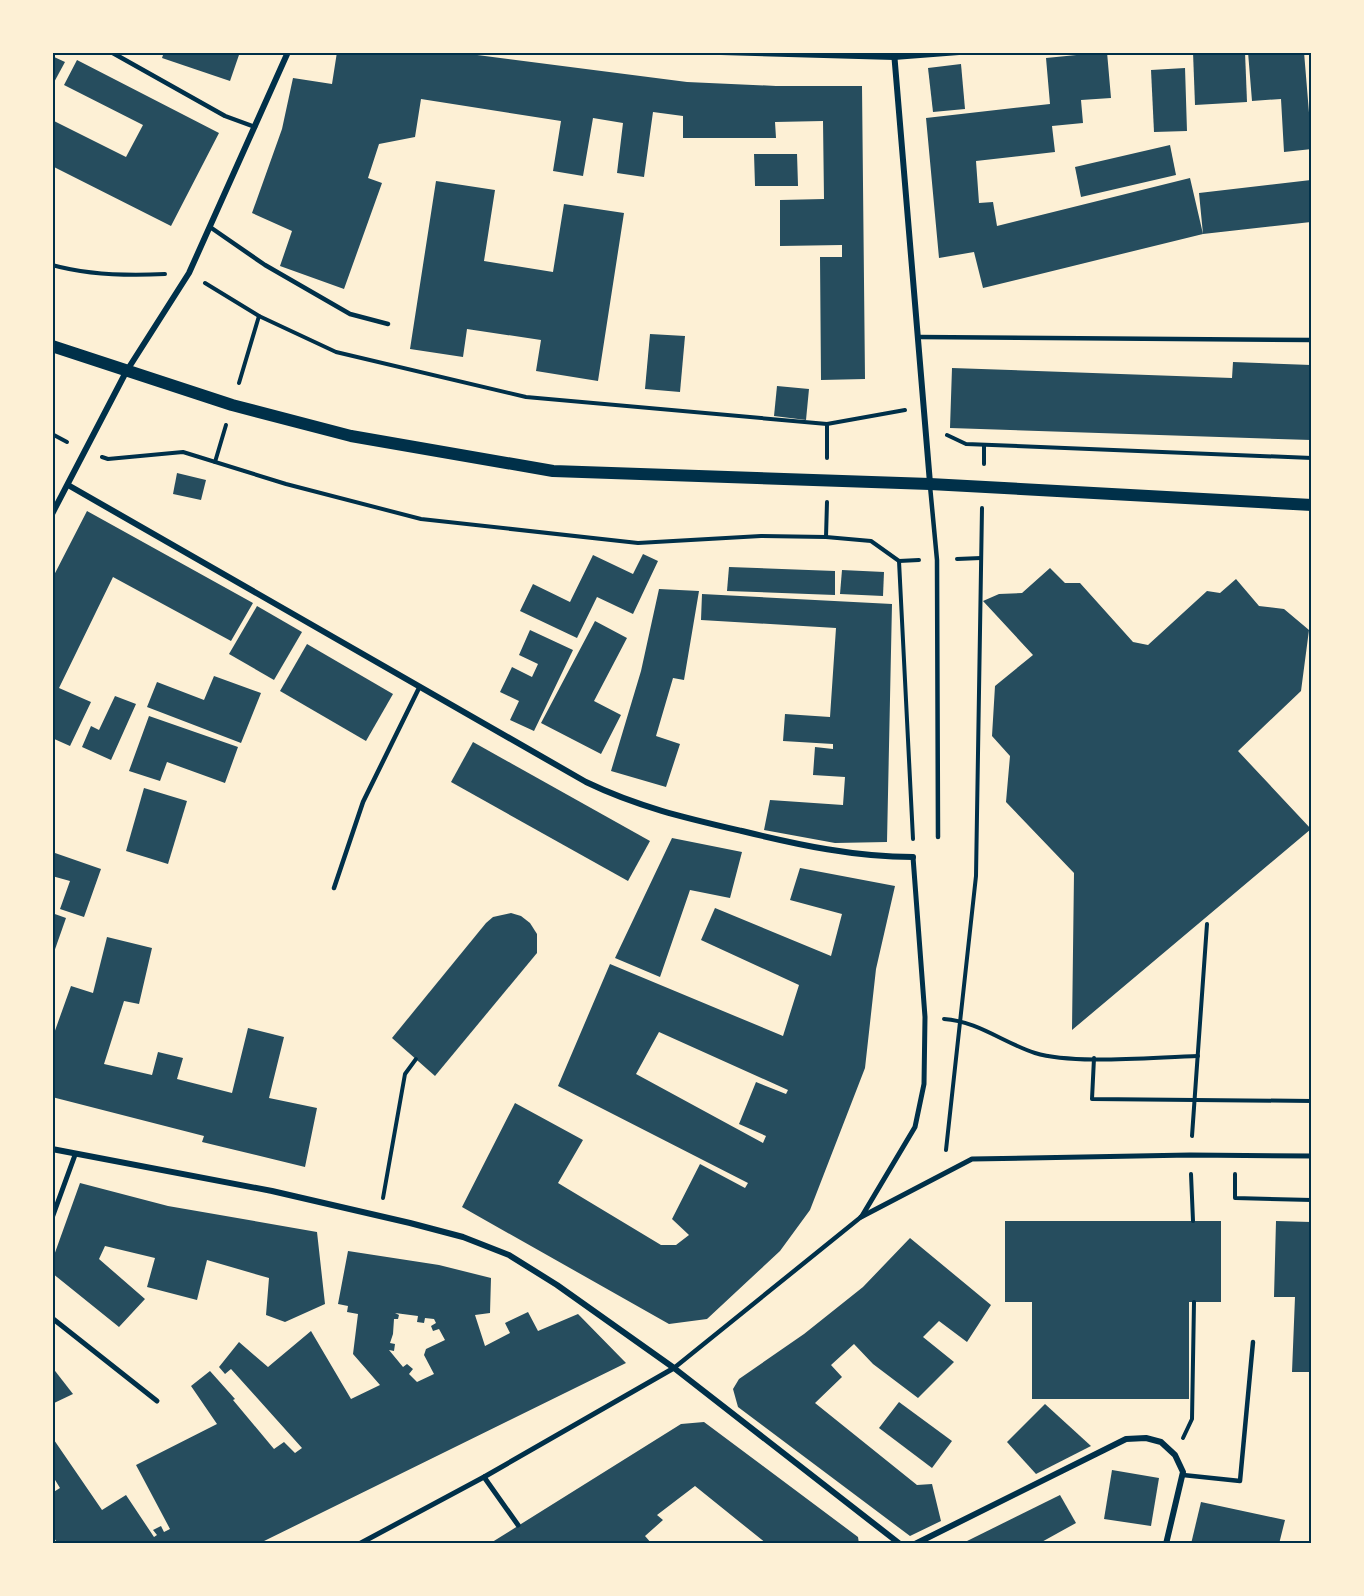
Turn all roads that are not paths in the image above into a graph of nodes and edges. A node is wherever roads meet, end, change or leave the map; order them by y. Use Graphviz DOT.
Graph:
graph roads {
  1 [pos="111,52"];
  2 [pos="288,52"];
  3 [pos="721,52"];
  4 [pos="959,52"];
  5 [pos="894,55"];
  6 [pos="255,127"];
  7 [pos="210,227"];
  8 [pos="388,324"];
  9 [pos="918,337"];
  10 [pos="1311,340"];
  11 [pos="52,346"];
  12 [pos="126,372"];
  13 [pos="930,484"];
  14 [pos="68,485"];
  15 [pos="1311,506"];
  16 [pos="52,514"];
  17 [pos="419,688"];
  18 [pos="938,837"];
  19 [pos="914,857"];
  20 [pos="334,888"];
  21 [pos="52,1149"];
  22 [pos="75,1155"];
  23 [pos="1311,1156"];
  24 [pos="861,1217"];
  25 [pos="52,1218"];
  26 [pos="52,1318"];
  27 [pos="1253,1342"];
  28 [pos="674,1368"];
  29 [pos="157,1401"];
  30 [pos="1183,1475"];
  31 [pos="484,1478"];
  32 [pos="518,1525"];
  33 [pos="359,1544"];
  34 [pos="900,1544"];
  35 [pos="915,1544"];
  36 [pos="1166,1544"];
  1 -- 6 [label="lane"];
  2 -- 6 [label="street"];
  3 -- 5 [label="street"];
  4 -- 5 [label="street"];
  5 -- 9 [label="street"];
  6 -- 7 [label="street"];
  7 -- 8 [label="lane"];
  7 -- 12 [label="street"];
  9 -- 10 [label="lane"];
  9 -- 13 [label="street"];
  11 -- 12 [label="main road"];
  12 -- 13 [label="main road"];
  12 -- 14 [label="street"];
  13 -- 15 [label="main road"];
  13 -- 18 [label="lane"];
  14 -- 16 [label="street"];
  14 -- 17 [label="street"];
  17 -- 19 [label="street"];
  17 -- 20 [label="lane"];
  19 -- 24 [label="street"];
  21 -- 22 [label="street"];
  22 -- 25 [label="street"];
  22 -- 28 [label="street"];
  23 -- 24 [label="street"];
  24 -- 28 [label="lane"];
  26 -- 29 [label="street"];
  27 -- 30 [label="lane"];
  28 -- 31 [label="street"];
  28 -- 34 [label="street"];
  30 -- 35 [label="street"];
  30 -- 36 [label="street"];
  31 -- 32 [label="street"];
  31 -- 33 [label="street"];
}
